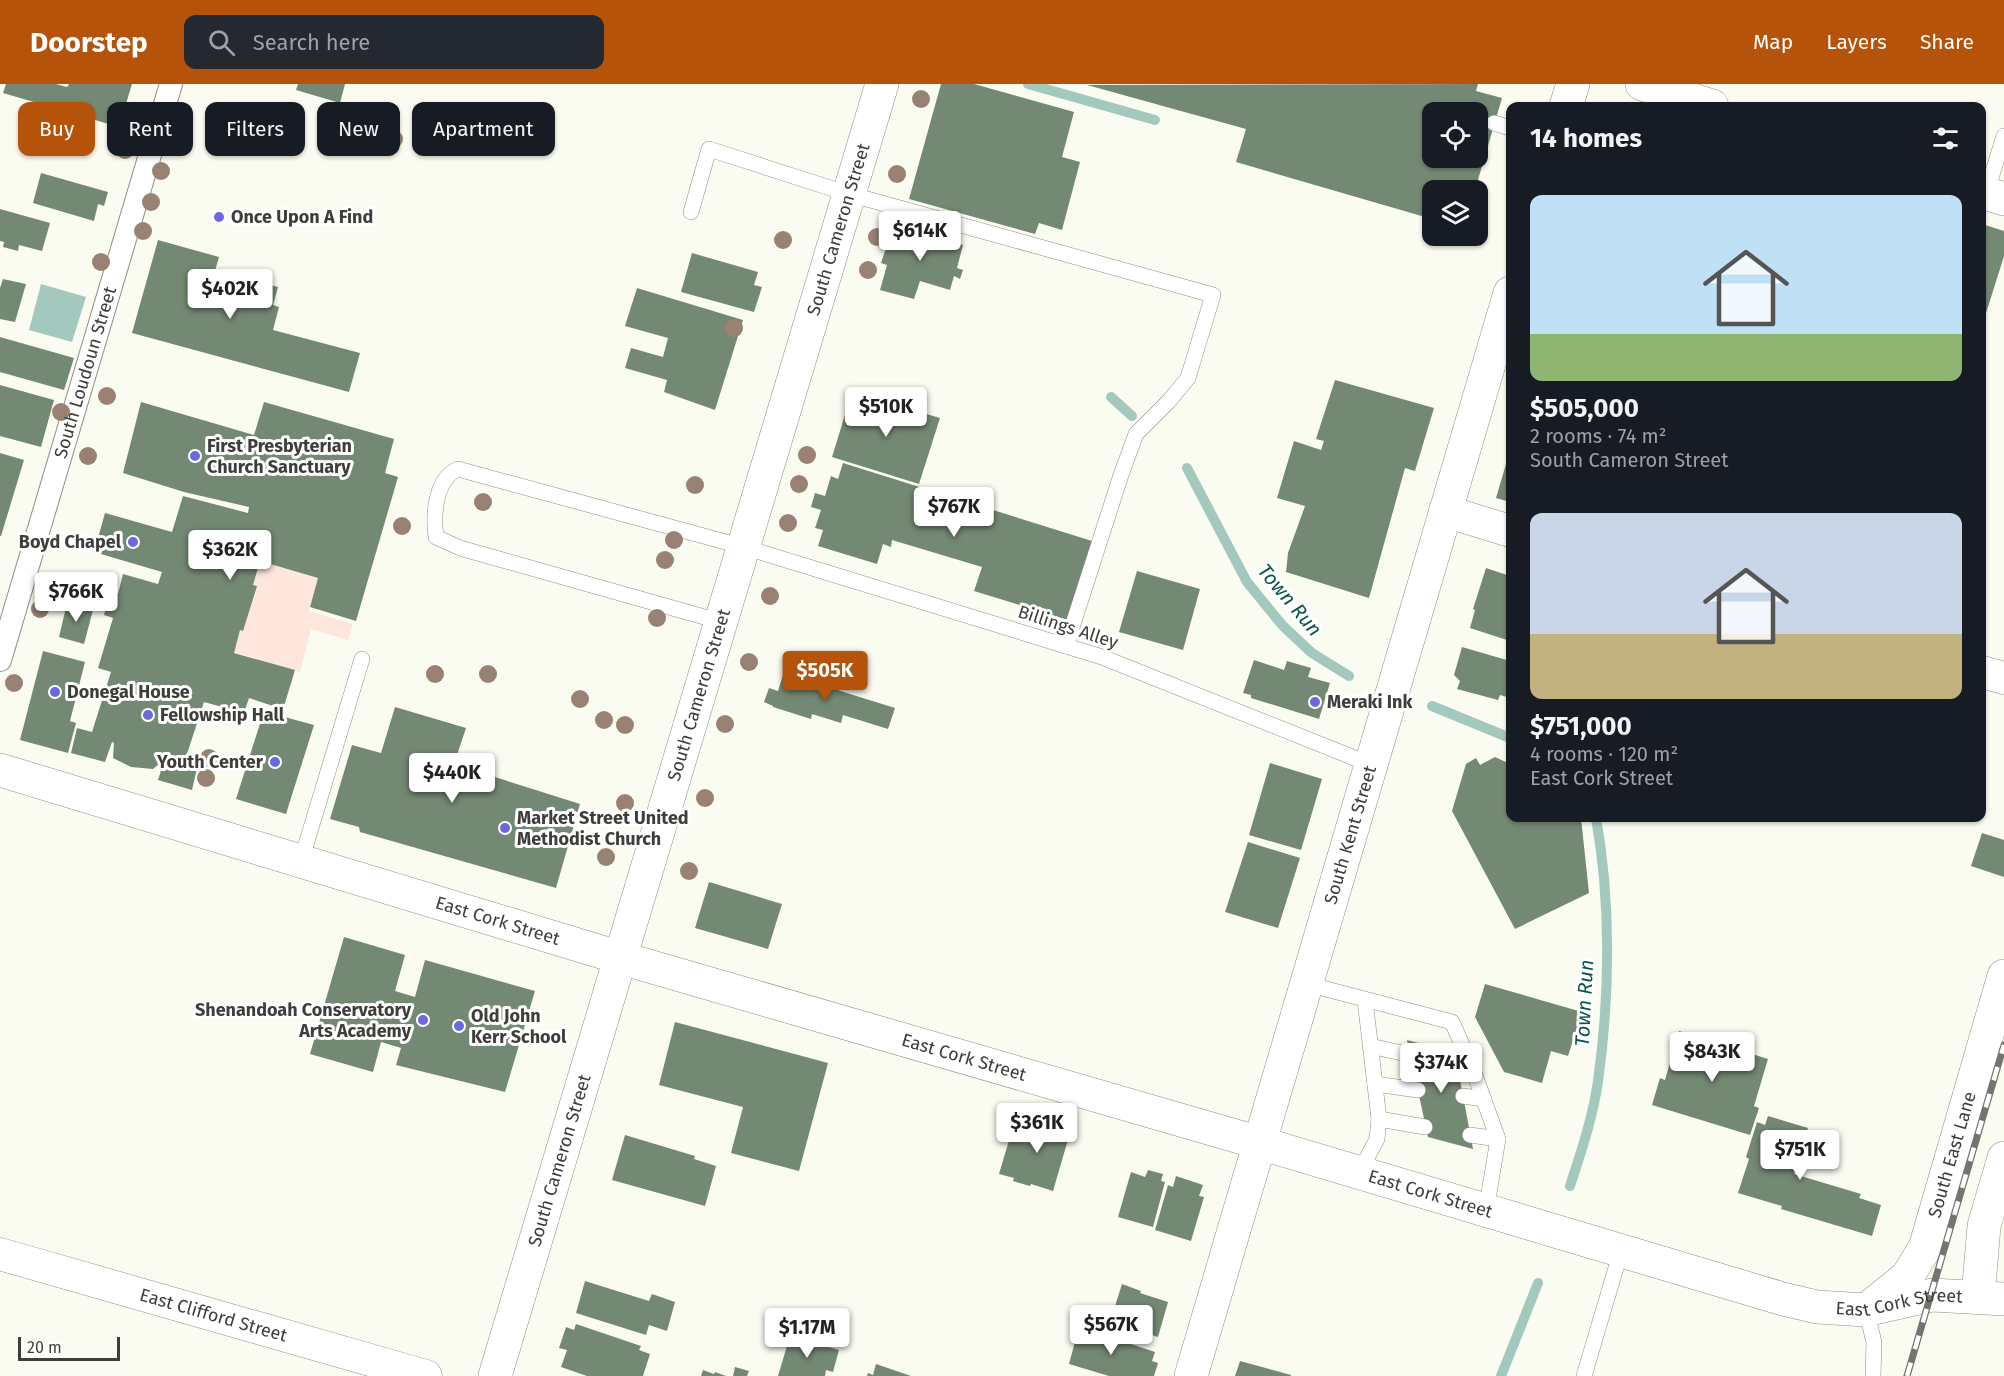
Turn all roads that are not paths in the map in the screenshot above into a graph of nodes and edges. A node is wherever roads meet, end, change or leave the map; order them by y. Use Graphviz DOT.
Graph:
graph roads {
  1 [pos="171,84"];
  2 [pos="882,84"];
  3 [pos="1573,84"];
  4 [pos="1642,84"];
  5 [pos="1567,102"];
  6 [pos="1699,102"];
  7 [pos="1494,123"];
  8 [pos="1506,127"];
  9 [pos="2004,136"];
  10 [pos="849,194"];
  11 [pos="1990,195"];
  12 [pos="691,212"];
  13 [pos="1506,306"];
  14 [pos="1445,511"];
  15 [pos="1506,530"];
  16 [pos="744,547"];
  17 [pos="722,622"];
  18 [pos="1066,646"];
  19 [pos="362,659"];
  20 [pos="0,660"];
  21 [pos="1986,673"];
  22 [pos="2004,678"];
  23 [pos="1372,765"];
  24 [pos="0,770"];
  25 [pos="301,861"];
  26 [pos="621,958"];
  27 [pos="2004,976"];
  28 [pos="1307,984"];
  29 [pos="1365,1000"];
  30 [pos="1370,1046"];
  31 [pos="1411,1055"];
  32 [pos="1375,1084"];
  33 [pos="1418,1090"];
  34 [pos="1463,1096"];
  35 [pos="1484,1099"];
  36 [pos="1379,1119"];
  37 [pos="1425,1127"];
  38 [pos="1470,1135"];
  39 [pos="1498,1139"];
  40 [pos="1260,1143"];
  41 [pos="2004,1158"];
  42 [pos="1359,1173"];
  43 [pos="1486,1211"];
  44 [pos="1621,1251"];
  45 [pos="0,1254"];
  46 [pos="1991,1298"];
  47 [pos="1866,1310"];
  48 [pos="426,1376"];
  49 [pos="495,1376"];
  50 [pos="1191,1376"];
  51 [pos="1584,1376"];
  52 [pos="1873,1376"];
  1 -- 20 [label="street, South Loudoun Street"];
  2 -- 10 [label="main road, South Cameron Street"];
  3 -- 5 [label="main road"];
  4 -- 6 [label="main road"];
  7 -- 8 [label="lane"];
  9 -- 11 [label="lane"];
  10 -- 12 [label="lane"];
  10 -- 16 [label="main road, South Cameron Street"];
  10 -- 18 [label="lane"];
  13 -- 14 [label="main road, South Kent Street"];
  14 -- 15 [label="street"];
  14 -- 23 [label="main road, South Kent Street"];
  16 -- 17 [label="main road, South Cameron Street"];
  16 -- 17 [label="lane, Billings Alley"];
  16 -- 18 [label="lane, Billings Alley"];
  17 -- 26 [label="main road, South Cameron Street"];
  18 -- 23 [label="lane, Billings Alley"];
  19 -- 25 [label="lane"];
  21 -- 22 [label="street"];
  23 -- 28 [label="main road, South Kent Street"];
  24 -- 25 [label="main road, East Cork Street"];
  25 -- 26 [label="main road, East Cork Street"];
  26 -- 40 [label="main road, East Cork Street"];
  26 -- 49 [label="main road, South Cameron Street"];
  27 -- 47 [label="main road, South East Lane"];
  28 -- 29 [label="lane"];
  28 -- 40 [label="main road, South Kent Street"];
  29 -- 30 [label="lane"];
  29 -- 35 [label="lane"];
  30 -- 31 [label="lane"];
  30 -- 32 [label="lane"];
  32 -- 33 [label="lane"];
  32 -- 36 [label="lane"];
  34 -- 35 [label="lane"];
  35 -- 39 [label="lane"];
  36 -- 37 [label="lane"];
  36 -- 42 [label="lane"];
  38 -- 39 [label="lane"];
  39 -- 43 [label="lane"];
  40 -- 42 [label="main road, East Cork Street"];
  40 -- 50 [label="main road, South Kent Street"];
  41 -- 46 [label="main road"];
  42 -- 43 [label="main road, East Cork Street"];
  43 -- 44 [label="main road, East Cork Street"];
  44 -- 47 [label="main road, East Cork Street"];
  44 -- 51 [label="lane"];
  45 -- 48 [label="street, East Clifford Street"];
  46 -- 47 [label="main road, East Cork Street"];
  47 -- 52 [label="lane"];
}
